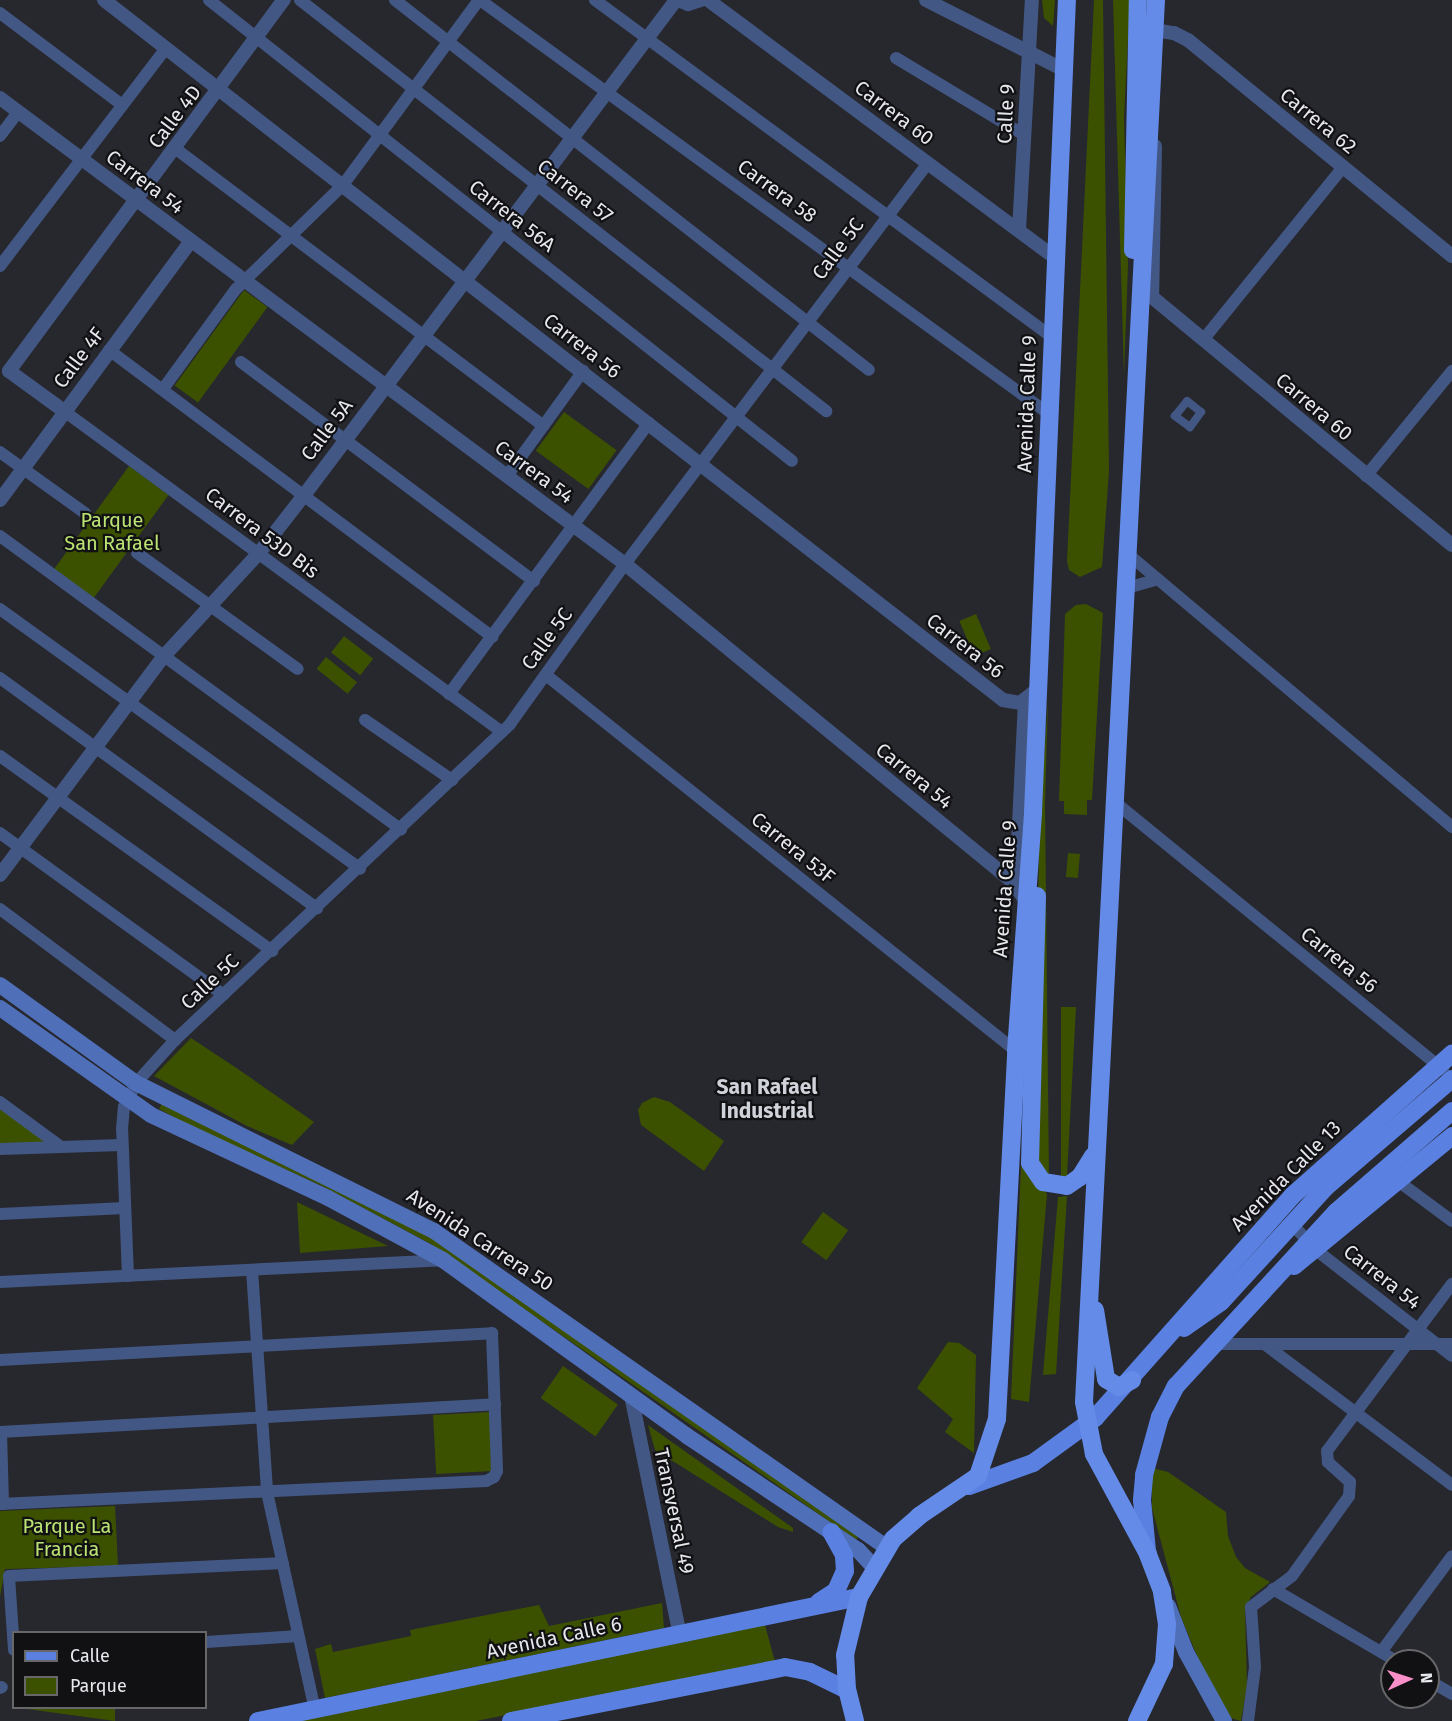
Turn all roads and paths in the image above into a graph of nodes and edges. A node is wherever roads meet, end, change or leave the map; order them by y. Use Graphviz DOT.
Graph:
graph roads {
  1 [pos="104,0"];
  2 [pos="209,0"];
  3 [pos="284,0"];
  4 [pos="300,0"];
  5 [pos="395,0"];
  6 [pos="480,0"];
  7 [pos="595,0"];
  8 [pos="677,0"];
  9 [pos="701,0"];
  10 [pos="708,0"];
  11 [pos="926,0"];
  12 [pos="1032,0"];
  13 [pos="1067,0"];
  14 [pos="1138,0"];
  15 [pos="1156,0"];
  16 [pos="0,14"];
  17 [pos="1154,30"];
  18 [pos="257,38"];
  19 [pos="647,39"];
  20 [pos="447,43"];
  21 [pos="166,48"];
  22 [pos="1029,52"];
  23 [pos="896,58"];
  24 [pos="1064,70"];
  25 [pos="414,88"];
  26 [pos="220,90"];
  27 [pos="607,91"];
  28 [pos="0,98"];
  29 [pos="122,105"];
  30 [pos="1150,106"];
  31 [pos="18,111"];
  32 [pos="1024,135"];
  33 [pos="0,136"];
  34 [pos="380,136"];
  35 [pos="572,138"];
  36 [pos="176,148"];
  37 [pos="81,158"];
  38 [pos="928,163"];
  39 [pos="1343,167"];
  40 [pos="343,185"];
  41 [pos="536,185"];
  42 [pos="136,200"];
  43 [pos="888,216"];
  44 [pos="1018,230"];
  45 [pos="501,232"];
  46 [pos="292,236"];
  47 [pos="191,241"];
  48 [pos="1452,256"];
  49 [pos="1056,258"];
  50 [pos="0,266"];
  51 [pos="849,268"];
  52 [pos="465,279"];
  53 [pos="244,281"];
  54 [pos="1152,297"];
  55 [pos="806,324"];
  56 [pos="422,336"];
  57 [pos="1052,337"];
  58 [pos="1203,340"];
  59 [pos="109,350"];
  60 [pos="1138,355"];
  61 [pos="241,362"];
  62 [pos="5,367"];
  63 [pos="771,370"];
  64 [pos="868,370"];
  65 [pos="583,371"];
  66 [pos="1452,371"];
  67 [pos="384,386"];
  68 [pos="163,389"];
  69 [pos="64,411"];
  70 [pos="826,411"];
  71 [pos="1049,414"];
  72 [pos="736,417"];
  73 [pos="649,423"];
  74 [pos="543,426"];
  75 [pos="345,440"];
  76 [pos="0,452"];
  77 [pos="792,461"];
  78 [pos="701,464"];
  79 [pos="22,468"];
  80 [pos="507,476"];
  81 [pos="1366,476"];
  82 [pos="304,494"];
  83 [pos="0,500"];
  84 [pos="85,513"];
  85 [pos="574,526"];
  86 [pos="0,536"];
  87 [pos="1452,546"];
  88 [pos="137,553"];
  89 [pos="259,553"];
  90 [pos="1128,554"];
  91 [pos="625,564"];
  92 [pos="1158,579"];
  93 [pos="534,581"];
  94 [pos="1127,588"];
  95 [pos="211,606"];
  96 [pos="0,609"];
  97 [pos="493,637"];
  98 [pos="164,656"];
  99 [pos="298,669"];
  100 [pos="546,675"];
  101 [pos="0,678"];
  102 [pos="449,694"];
  103 [pos="1031,695"];
  104 [pos="129,700"];
  105 [pos="365,720"];
  106 [pos="502,732"];
  107 [pos="96,745"];
  108 [pos="0,756"];
  109 [pos="452,780"];
  110 [pos="58,799"];
  111 [pos="1116,803"];
  112 [pos="1033,813"];
  113 [pos="1452,827"];
  114 [pos="401,828"];
  115 [pos="0,833"];
  116 [pos="21,849"];
  117 [pos="360,869"];
  118 [pos="0,875"];
  119 [pos="1021,893"];
  120 [pos="317,908"];
  121 [pos="0,909"];
  122 [pos="272,951"];
  123 [pos="0,986"];
  124 [pos="224,995"];
  125 [pos="0,1008"];
  126 [pos="176,1040"];
  127 [pos="1016,1051"];
  128 [pos="1452,1054"];
  129 [pos="1448,1075"];
  130 [pos="136,1083"];
  131 [pos="128,1099"];
  132 [pos="0,1102"];
  133 [pos="1452,1111"];
  134 [pos="1390,1133"];
  135 [pos="1452,1136"];
  136 [pos="1355,1139"];
  137 [pos="121,1145"];
  138 [pos="60,1146"];
  139 [pos="0,1149"];
  140 [pos="1094,1153"];
  141 [pos="1398,1181"];
  142 [pos="125,1208"];
  143 [pos="0,1214"];
  144 [pos="1452,1221"];
  145 [pos="1291,1223"];
  146 [pos="1312,1245"];
  147 [pos="1089,1255"];
  148 [pos="443,1260"];
  149 [pos="252,1270"];
  150 [pos="128,1276"];
  151 [pos="0,1282"];
  152 [pos="1452,1284"];
  153 [pos="1417,1329"];
  154 [pos="1164,1343"];
  155 [pos="1212,1344"];
  156 [pos="1437,1344"];
  157 [pos="1452,1344"];
  158 [pos="255,1345"];
  159 [pos="1405,1345"];
  160 [pos="1267,1346"];
  161 [pos="1452,1356"];
  162 [pos="0,1360"];
  163 [pos="1132,1380"];
  164 [pos="631,1395"];
  165 [pos="495,1404"];
  166 [pos="1355,1412"];
  167 [pos="260,1419"];
  168 [pos="1087,1424"];
  169 [pos="1,1432"];
  170 [pos="1452,1485"];
  171 [pos="969,1486"];
  172 [pos="267,1492"];
  173 [pos="2,1504"];
  174 [pos="831,1532"];
  175 [pos="886,1547"];
  176 [pos="1148,1554"];
  177 [pos="1452,1556"];
  178 [pos="283,1563"];
  179 [pos="874,1567"];
  180 [pos="1273,1590"];
  181 [pos="1162,1591"];
  182 [pos="859,1597"];
  183 [pos="5,1604"];
  184 [pos="808,1608"];
  185 [pos="680,1635"];
  186 [pos="298,1636"];
  187 [pos="207,1641"];
  188 [pos="1383,1649"];
  189 [pos="12,1650"];
  190 [pos="1380,1651"];
  191 [pos="847,1690"];
  192 [pos="315,1710"];
  193 [pos="258,1721"];
  194 [pos="511,1721"];
  195 [pos="855,1721"];
  196 [pos="1126,1721"];
  197 [pos="1137,1721"];
  198 [pos="1224,1721"];
  199 [pos="1248,1721"];
  1 -- 21 [label="street, Carrera 56"];
  2 -- 18 [label="street, Carrera 56A"];
  3 -- 18 [label="street, Calle 4D"];
  4 -- 25 [label="street, Carrera 57"];
  5 -- 20 [label="street"];
  6 -- 20 [label="street"];
  6 -- 27 [label="street, Carrera 58"];
  7 -- 19 [label="street"];
  8 -- 9 [label="street"];
  8 -- 19 [label="street, Calle 5A"];
  10 -- 38 [label="street, Carrera 60"];
  11 -- 22 [label="street"];
  12 -- 22 [label="street, Calle 9"];
  13 -- 24 [label="highway, Avenida Calle 9"];
  14 -- 60 [label="highway"];
  15 -- 17 [label="highway"];
  16 -- 29 [label="street"];
  17 -- 30 [label="highway"];
  17 -- 39 [label="street, Carrera 62"];
  18 -- 26 [label="street, Calle 4D"];
  18 -- 34 [label="street, Carrera 56A"];
  19 -- 27 [label="street, Calle 5A"];
  19 -- 43 [label="street"];
  20 -- 25 [label="street"];
  20 -- 35 [label="street"];
  21 -- 26 [label="street, Carrera 56"];
  21 -- 29 [label="street"];
  22 -- 24 [label="street"];
  22 -- 32 [label="street, Calle 9"];
  23 -- 32 [label="street"];
  24 -- 49 [label="highway, Avenida Calle 9"];
  25 -- 34 [label="street"];
  25 -- 41 [label="street, Carrera 57"];
  26 -- 36 [label="street, Calle 4D"];
  26 -- 40 [label="street, Carrera 56"];
  27 -- 35 [label="street, Calle 5A"];
  27 -- 51 [label="street, Carrera 58"];
  28 -- 31 [label="street, Carrera 54"];
  29 -- 37 [label="street"];
  30 -- 54 [label="street"];
  30 -- 60 [label="highway"];
  31 -- 33 [label="street"];
  31 -- 37 [label="street, Carrera 54"];
  32 -- 44 [label="street, Calle 9"];
  34 -- 40 [label="street"];
  34 -- 45 [label="street, Carrera 56A"];
  35 -- 41 [label="street, Calle 5A"];
  35 -- 55 [label="street"];
  36 -- 42 [label="street, Calle 4D"];
  36 -- 46 [label="street"];
  37 -- 42 [label="street, Carrera 54"];
  37 -- 50 [label="street"];
  38 -- 43 [label="street, Calle 5C"];
  38 -- 44 [label="street, Carrera 60"];
  39 -- 48 [label="street, Carrera 62"];
  39 -- 58 [label="street"];
  40 -- 46 [label="street"];
  40 -- 52 [label="street, Carrera 56"];
  41 -- 45 [label="street, Calle 5A"];
  41 -- 63 [label="street, Carrera 57"];
  42 -- 47 [label="street, Carrera 54"];
  42 -- 62 [label="street, Calle 4D"];
  43 -- 51 [label="street, Calle 5C"];
  43 -- 57 [label="street"];
  44 -- 49 [label="street, Carrera 60"];
  45 -- 52 [label="street, Calle 5A"];
  45 -- 72 [label="street, Carrera 56A"];
  46 -- 53 [label="street"];
  46 -- 56 [label="street"];
  47 -- 53 [label="street, Carrera 54"];
  47 -- 59 [label="street, Calle 4F"];
  49 -- 57 [label="highway, Avenida Calle 9"];
  51 -- 55 [label="street, Calle 5C"];
  51 -- 71 [label="street, Carrera 58"];
  52 -- 56 [label="street, Calle 5A"];
  52 -- 65 [label="street, Carrera 56"];
  53 -- 67 [label="street, Carrera 54"];
  53 -- 68 [label="street"];
  54 -- 58 [label="street, Carrera 60"];
  54 -- 60 [label="highway"];
  55 -- 63 [label="street, Calle 5C"];
  55 -- 64 [label="street"];
  56 -- 67 [label="street, Calle 5A"];
  56 -- 74 [label="street"];
  57 -- 71 [label="highway, Avenida Calle 9"];
  58 -- 81 [label="street, Carrera 60"];
  59 -- 68 [label="street"];
  59 -- 69 [label="street, Calle 4F"];
  60 -- 90 [label="highway"];
  61 -- 75 [label="street"];
  62 -- 69 [label="street, Carrera 53D Bis"];
  63 -- 70 [label="street, Carrera 57"];
  63 -- 72 [label="street, Calle 5C"];
  65 -- 73 [label="street, Carrera 56"];
  65 -- 74 [label="street"];
  66 -- 81 [label="street"];
  67 -- 75 [label="street, Calle 5A"];
  67 -- 80 [label="street, Carrera 54"];
  68 -- 82 [label="street"];
  69 -- 79 [label="street, Calle 4F"];
  69 -- 89 [label="street, Carrera 53D Bis"];
  71 -- 103 [label="highway, Avenida Calle 9"];
  72 -- 77 [label="street, Carrera 56A"];
  72 -- 78 [label="street, Calle 5C"];
  73 -- 78 [label="street, Carrera 56"];
  73 -- 85 [label="street"];
  74 -- 80 [label="street"];
  75 -- 82 [label="street, Calle 5A"];
  75 -- 93 [label="street"];
  76 -- 79 [label="street"];
  78 -- 91 [label="street, Calle 5C"];
  78 -- 103 [label="street, Carrera 56"];
  79 -- 83 [label="street, Calle 4F"];
  79 -- 84 [label="street"];
  80 -- 85 [label="street, Carrera 54"];
  81 -- 87 [label="street, Carrera 60"];
  82 -- 89 [label="street, Calle 5A"];
  82 -- 97 [label="street"];
  85 -- 91 [label="street, Carrera 54"];
  85 -- 93 [label="street"];
  86 -- 98 [label="street"];
  88 -- 95 [label="street"];
  89 -- 95 [label="street, Calle 5A"];
  89 -- 102 [label="street, Carrera 53D Bis"];
  90 -- 92 [label="street"];
  90 -- 94 [label="highway"];
  91 -- 100 [label="street, Calle 5C"];
  91 -- 119 [label="street, Carrera 54"];
  92 -- 94 [label="street"];
  92 -- 113 [label="street"];
  93 -- 97 [label="street"];
  94 -- 111 [label="highway"];
  95 -- 98 [label="street, Calle 5A"];
  95 -- 99 [label="street"];
  96 -- 104 [label="street"];
  97 -- 102 [label="street"];
  98 -- 104 [label="street, Calle 5A"];
  98 -- 114 [label="street"];
  100 -- 106 [label="street, Calle 5C"];
  100 -- 127 [label="street, Carrera 53F"];
  101 -- 107 [label="street"];
  102 -- 106 [label="street, Carrera 53D Bis"];
  103 -- 112 [label="highway, Avenida Calle 9"];
  103 -- 119 [label="street"];
  104 -- 107 [label="street, Calle 5A"];
  104 -- 117 [label="street"];
  105 -- 109 [label="street"];
  106 -- 109 [label="street, Calle 5C"];
  107 -- 110 [label="street, Calle 5A"];
  107 -- 120 [label="street"];
  108 -- 110 [label="street"];
  109 -- 114 [label="street, Calle 5C"];
  110 -- 116 [label="street, Calle 5A"];
  110 -- 122 [label="street"];
  111 -- 129 [label="street, Carrera 56"];
  111 -- 140 [label="highway"];
  112 -- 119 [label="highway, Avenida Calle 9"];
  112 -- 140 [label="highway"];
  114 -- 117 [label="street, Calle 5C"];
  115 -- 116 [label="street"];
  116 -- 118 [label="street, Calle 5A"];
  116 -- 124 [label="street"];
  117 -- 120 [label="street, Calle 5C"];
  119 -- 127 [label="highway, Avenida Calle 9"];
  120 -- 122 [label="street, Calle 5C"];
  121 -- 126 [label="street"];
  122 -- 124 [label="street, Calle 5C"];
  123 -- 130 [label="main road, Avenida Carrera 50"];
  124 -- 126 [label="street, Calle 5C"];
  125 -- 131 [label="main road, Avenida Carrera 50"];
  126 -- 130 [label="street, Calle 5C"];
  127 -- 171 [label="highway, Avenida Calle 9"];
  128 -- 129 [label="main road, Avenida Calle 13"];
  129 -- 134 [label="main road, Avenida Calle 13"];
  129 -- 136 [label="main road, Avenida Calle 13"];
  130 -- 131 [label="street, Calle 5C"];
  130 -- 175 [label="main road, Avenida Carrera 50"];
  131 -- 137 [label="street, Calle 5C"];
  131 -- 148 [label="main road, Avenida Carrera 50"];
  132 -- 138 [label="street"];
  133 -- 146 [label="main road"];
  134 -- 136 [label="main road"];
  134 -- 145 [label="main road, Avenida Calle 13"];
  135 -- 141 [label="main road"];
  136 -- 154 [label="main road, Avenida Calle 13"];
  137 -- 138 [label="street"];
  137 -- 142 [label="street, Calle 5C"];
  138 -- 139 [label="street"];
  140 -- 147 [label="highway"];
  141 -- 144 [label="street"];
  141 -- 146 [label="main road"];
  142 -- 143 [label="street"];
  142 -- 150 [label="street, Calle 5C"];
  145 -- 146 [label="street, Carrera 54"];
  145 -- 154 [label="main road, Avenida Calle 13"];
  146 -- 153 [label="street, Carrera 54"];
  146 -- 155 [label="main road"];
  147 -- 163 [label="highway"];
  147 -- 168 [label="highway"];
  148 -- 149 [label="street"];
  148 -- 164 [label="main road, Avenida Carrera 50"];
  149 -- 150 [label="street"];
  149 -- 158 [label="street"];
  150 -- 151 [label="street"];
  152 -- 153 [label="street"];
  153 -- 156 [label="street, Carrera 54"];
  153 -- 159 [label="street"];
  154 -- 163 [label="main road, Avenida Calle 13"];
  155 -- 160 [label="street"];
  155 -- 176 [label="main road"];
  156 -- 157 [label="street"];
  156 -- 159 [label="street"];
  156 -- 161 [label="street, Carrera 54"];
  158 -- 162 [label="street"];
  158 -- 165 [label="street"];
  158 -- 167 [label="street"];
  159 -- 160 [label="street"];
  159 -- 166 [label="street"];
  160 -- 166 [label="street"];
  163 -- 168 [label="main road, Avenida Calle 13"];
  164 -- 174 [label="main road, Avenida Carrera 50"];
  164 -- 185 [label="street, Transversal 49"];
  165 -- 167 [label="street"];
  165 -- 172 [label="street"];
  166 -- 170 [label="street"];
  166 -- 180 [label="street"];
  167 -- 169 [label="street"];
  167 -- 172 [label="street"];
  168 -- 171 [label="main road, Avenida Calle 13"];
  168 -- 176 [label="highway"];
  169 -- 173 [label="street"];
  171 -- 175 [label="highway, Avenida Calle 9"];
  172 -- 173 [label="street"];
  172 -- 178 [label="street"];
  174 -- 179 [label="main road, Avenida Carrera 50"];
  174 -- 184 [label="main road"];
  175 -- 179 [label="highway, Avenida Calle 9"];
  176 -- 181 [label="highway"];
  176 -- 196 [label="highway"];
  177 -- 188 [label="street"];
  178 -- 183 [label="street"];
  178 -- 186 [label="street"];
  179 -- 182 [label="highway, Avenida Calle 9"];
  180 -- 190 [label="street"];
  180 -- 199 [label="street"];
  181 -- 197 [label="highway"];
  181 -- 198 [label="main road"];
  182 -- 184 [label="main road, Avenida Calle 6"];
  182 -- 191 [label="highway, Avenida Calle 9"];
  183 -- 189 [label="street"];
  184 -- 185 [label="main road, Avenida Calle 6"];
  185 -- 192 [label="main road, Avenida Calle 6"];
  186 -- 187 [label="street"];
  186 -- 192 [label="street"];
  191 -- 194 [label="main road"];
  191 -- 195 [label="highway, Avenida Calle 9"];
  192 -- 193 [label="main road, Avenida Calle 6"];
}
